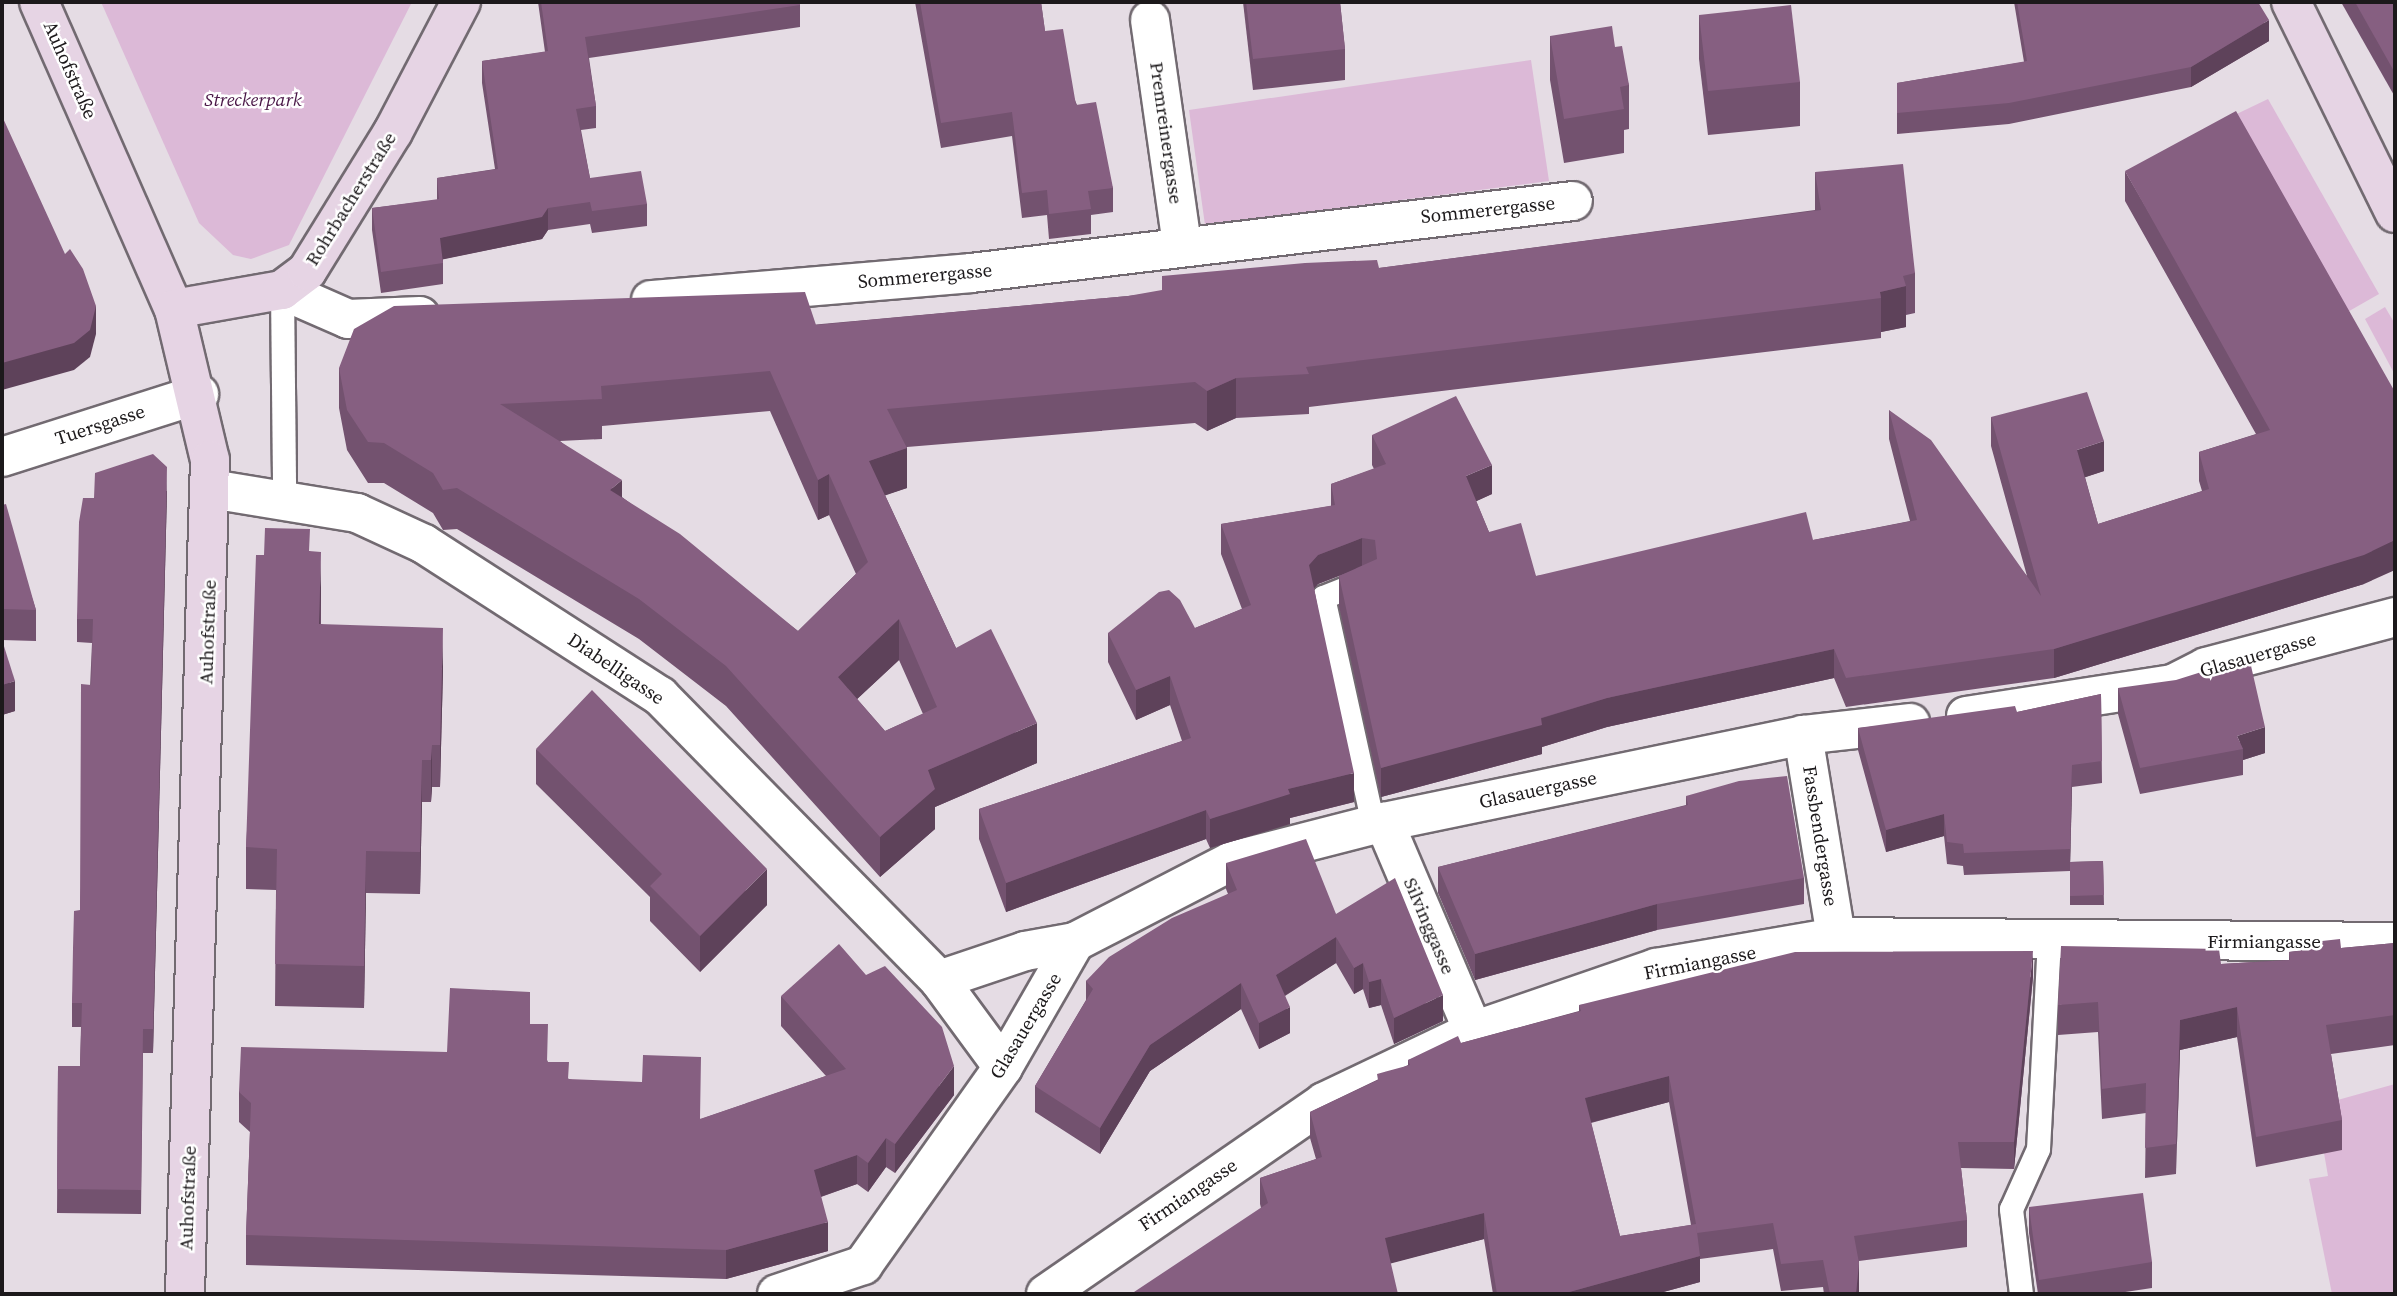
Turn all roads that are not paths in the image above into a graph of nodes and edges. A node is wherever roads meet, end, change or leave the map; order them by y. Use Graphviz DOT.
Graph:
graph roads {
  1 [pos="39,2"];
  2 [pos="461,2"];
  3 [pos="2291,2"];
  4 [pos="1150,20"];
  5 [pos="1573,201"];
  6 [pos="2395,213"];
  7 [pos="1182,246"];
  8 [pos="282,290"];
  9 [pos="607,303"];
  10 [pos="174,309"];
  11 [pos="459,314"];
  12 [pos="199,394"];
  13 [pos="2,457"];
  14 [pos="211,489"];
  15 [pos="284,497"];
  16 [pos="1366,580"];
  17 [pos="2395,617"];
  18 [pos="1804,735"];
  19 [pos="1378,823"];
  20 [pos="1836,937"];
  21 [pos="2049,940"];
  22 [pos="1075,942"];
  23 [pos="2395,942"];
  24 [pos="939,980"];
  25 [pos="1473,1031"];
  26 [pos="1003,1067"];
  27 [pos="860,1280"];
  28 [pos="185,1294"];
  29 [pos="778,1294"];
  30 [pos="1046,1294"];
  31 [pos="2021,1294"];
  1 -- 10 [label="street, Auhofstraße"];
  2 -- 8 [label="street, Rohrbacherstraße"];
  3 -- 6 [label="street"];
  4 -- 7 [label="street, Premreinergasse"];
  5 -- 7 [label="street, Sommerergasse"];
  7 -- 9 [label="street, Sommerergasse"];
  8 -- 10 [label="street"];
  8 -- 11 [label="street"];
  8 -- 15 [label="lane"];
  10 -- 12 [label="street, Auhofstraße"];
  12 -- 13 [label="street, Tuersgasse"];
  12 -- 14 [label="street, Auhofstraße"];
  14 -- 15 [label="street, Diabelligasse"];
  14 -- 28 [label="street, Auhofstraße"];
  15 -- 24 [label="street, Diabelligasse"];
  16 -- 19 [label="lane"];
  17 -- 18 [label="street, Glasauergasse"];
  18 -- 19 [label="street, Glasauergasse"];
  18 -- 20 [label="street, Fassbendergasse"];
  19 -- 22 [label="street, Glasauergasse"];
  19 -- 25 [label="street, Silvinggasse"];
  20 -- 21 [label="street, Firmiangasse"];
  20 -- 25 [label="street, Firmiangasse"];
  21 -- 23 [label="street, Firmiangasse"];
  21 -- 31 [label="lane"];
  22 -- 24 [label="street"];
  22 -- 26 [label="street, Glasauergasse"];
  24 -- 26 [label="street, Diabelligasse"];
  25 -- 30 [label="street, Firmiangasse"];
  26 -- 27 [label="street, Glasauergasse"];
  27 -- 29 [label="street, Glasauergasse"];
}
